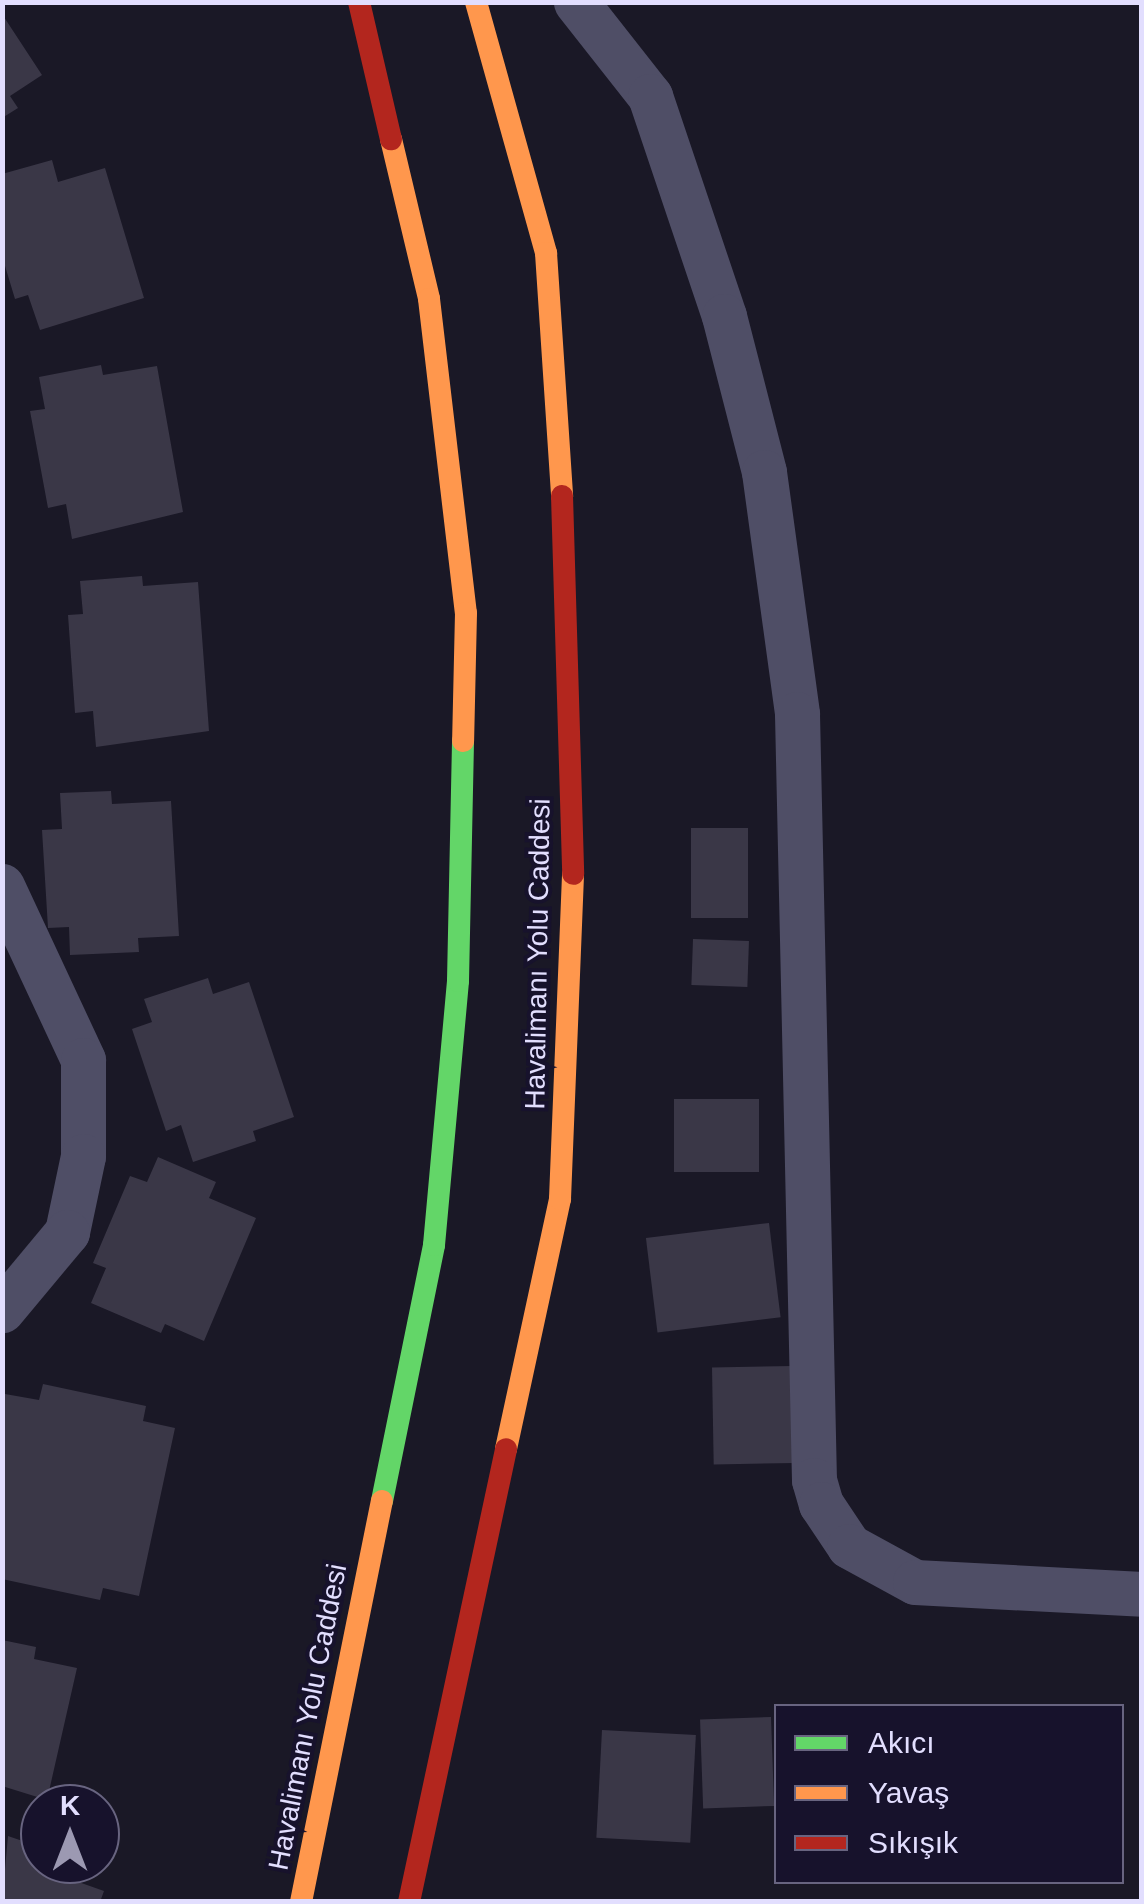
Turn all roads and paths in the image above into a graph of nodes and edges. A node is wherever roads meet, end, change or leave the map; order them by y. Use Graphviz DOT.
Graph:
graph roads {
  1 [pos="359,2"];
  2 [pos="476,2"];
  3 [pos="576,2"];
  4 [pos="2,886"];
  5 [pos="2,1310"];
  6 [pos="1142,1594"];
  7 [pos="301,1902"];
  8 [pos="409,1902"];
  1 -- 7 [label="highway, Havalimanı Yolu Caddesi"];
  2 -- 8 [label="highway, Havalimanı Yolu Caddesi"];
  3 -- 6 [label="street"];
  4 -- 5 [label="street"];
}
